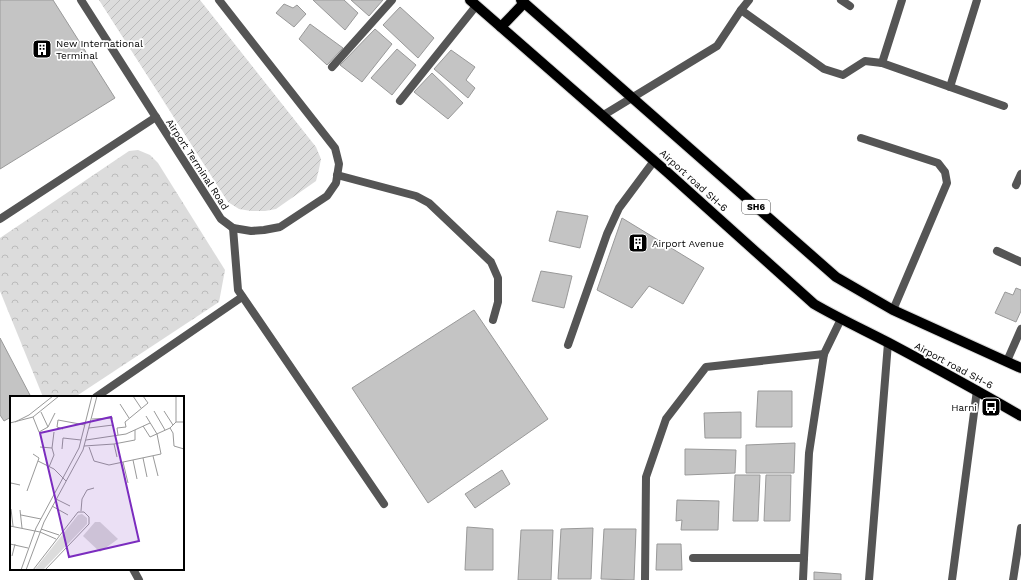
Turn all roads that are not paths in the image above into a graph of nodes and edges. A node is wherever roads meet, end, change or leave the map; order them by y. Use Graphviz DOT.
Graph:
graph roads {
  1 [pos="81,0"];
  2 [pos="219,0"];
  3 [pos="392,0"];
  4 [pos="748,0"];
  5 [pos="841,0"];
  6 [pos="902,0"];
  7 [pos="976,0"];
  8 [pos="522,1"];
  9 [pos="473,3"];
  10 [pos="850,6"];
  11 [pos="741,10"];
  12 [pos="501,27"];
  13 [pos="882,63"];
  14 [pos="332,67"];
  15 [pos="950,87"];
  16 [pos="632,98"];
  17 [pos="400,101"];
  18 [pos="1004,106"];
  19 [pos="602,116"];
  20 [pos="156,117"];
  21 [pos="861,138"];
  22 [pos="654,161"];
  23 [pos="1021,174"];
  24 [pos="337,175"];
  25 [pos="1016,185"];
  26 [pos="0,219"];
  27 [pos="233,228"];
  28 [pos="997,251"];
  29 [pos="1021,262"];
  30 [pos="242,297"];
  31 [pos="893,310"];
  32 [pos="493,320"];
  33 [pos="841,320"];
  34 [pos="1021,329"];
  35 [pos="888,343"];
  36 [pos="568,345"];
  37 [pos="824,354"];
  38 [pos="1007,361"];
  39 [pos="1021,368"];
  40 [pos="977,390"];
  41 [pos="97,396"];
  42 [pos="1021,416"];
  43 [pos="384,504"];
  44 [pos="1021,528"];
  45 [pos="693,558"];
  46 [pos="804,558"];
  47 [pos="134,570"];
  48 [pos="139,580"];
  49 [pos="645,580"];
  50 [pos="803,580"];
  51 [pos="868,580"];
  52 [pos="952,580"];
  53 [pos="1013,580"];
  1 -- 20 [label="street, Airport Terminal Road"];
  2 -- 24 [label="street"];
  3 -- 14 [label="street"];
  4 -- 11 [label="street"];
  5 -- 10 [label="street"];
  6 -- 13 [label="street"];
  7 -- 15 [label="street"];
  8 -- 12 [label="main road"];
  8 -- 16 [label="main road, SH6"];
  9 -- 12 [label="main road, Airport road SH-6"];
  9 -- 17 [label="street"];
  11 -- 13 [label="street"];
  11 -- 16 [label="street"];
  12 -- 19 [label="main road, Airport road SH-6"];
  13 -- 15 [label="street"];
  15 -- 18 [label="street"];
  16 -- 19 [label="street"];
  16 -- 31 [label="main road, SH6"];
  19 -- 22 [label="main road, Airport road SH-6"];
  20 -- 26 [label="street"];
  20 -- 27 [label="street, Airport Terminal Road"];
  21 -- 31 [label="street"];
  22 -- 33 [label="main road, Airport road SH-6"];
  22 -- 36 [label="street"];
  23 -- 25 [label="street"];
  24 -- 27 [label="street"];
  24 -- 32 [label="street"];
  27 -- 30 [label="street"];
  28 -- 29 [label="street"];
  30 -- 41 [label="street"];
  30 -- 43 [label="street"];
  31 -- 38 [label="main road, SH6"];
  33 -- 35 [label="main road, Airport road SH-6"];
  33 -- 37 [label="street"];
  34 -- 38 [label="street"];
  35 -- 40 [label="main road, Airport road SH-6"];
  35 -- 51 [label="street"];
  37 -- 46 [label="street"];
  37 -- 49 [label="street"];
  38 -- 39 [label="main road, SH6"];
  40 -- 42 [label="main road, Airport road SH-6"];
  40 -- 52 [label="street"];
  44 -- 53 [label="street"];
  45 -- 46 [label="street"];
  46 -- 50 [label="street"];
  47 -- 48 [label="street"];
}
